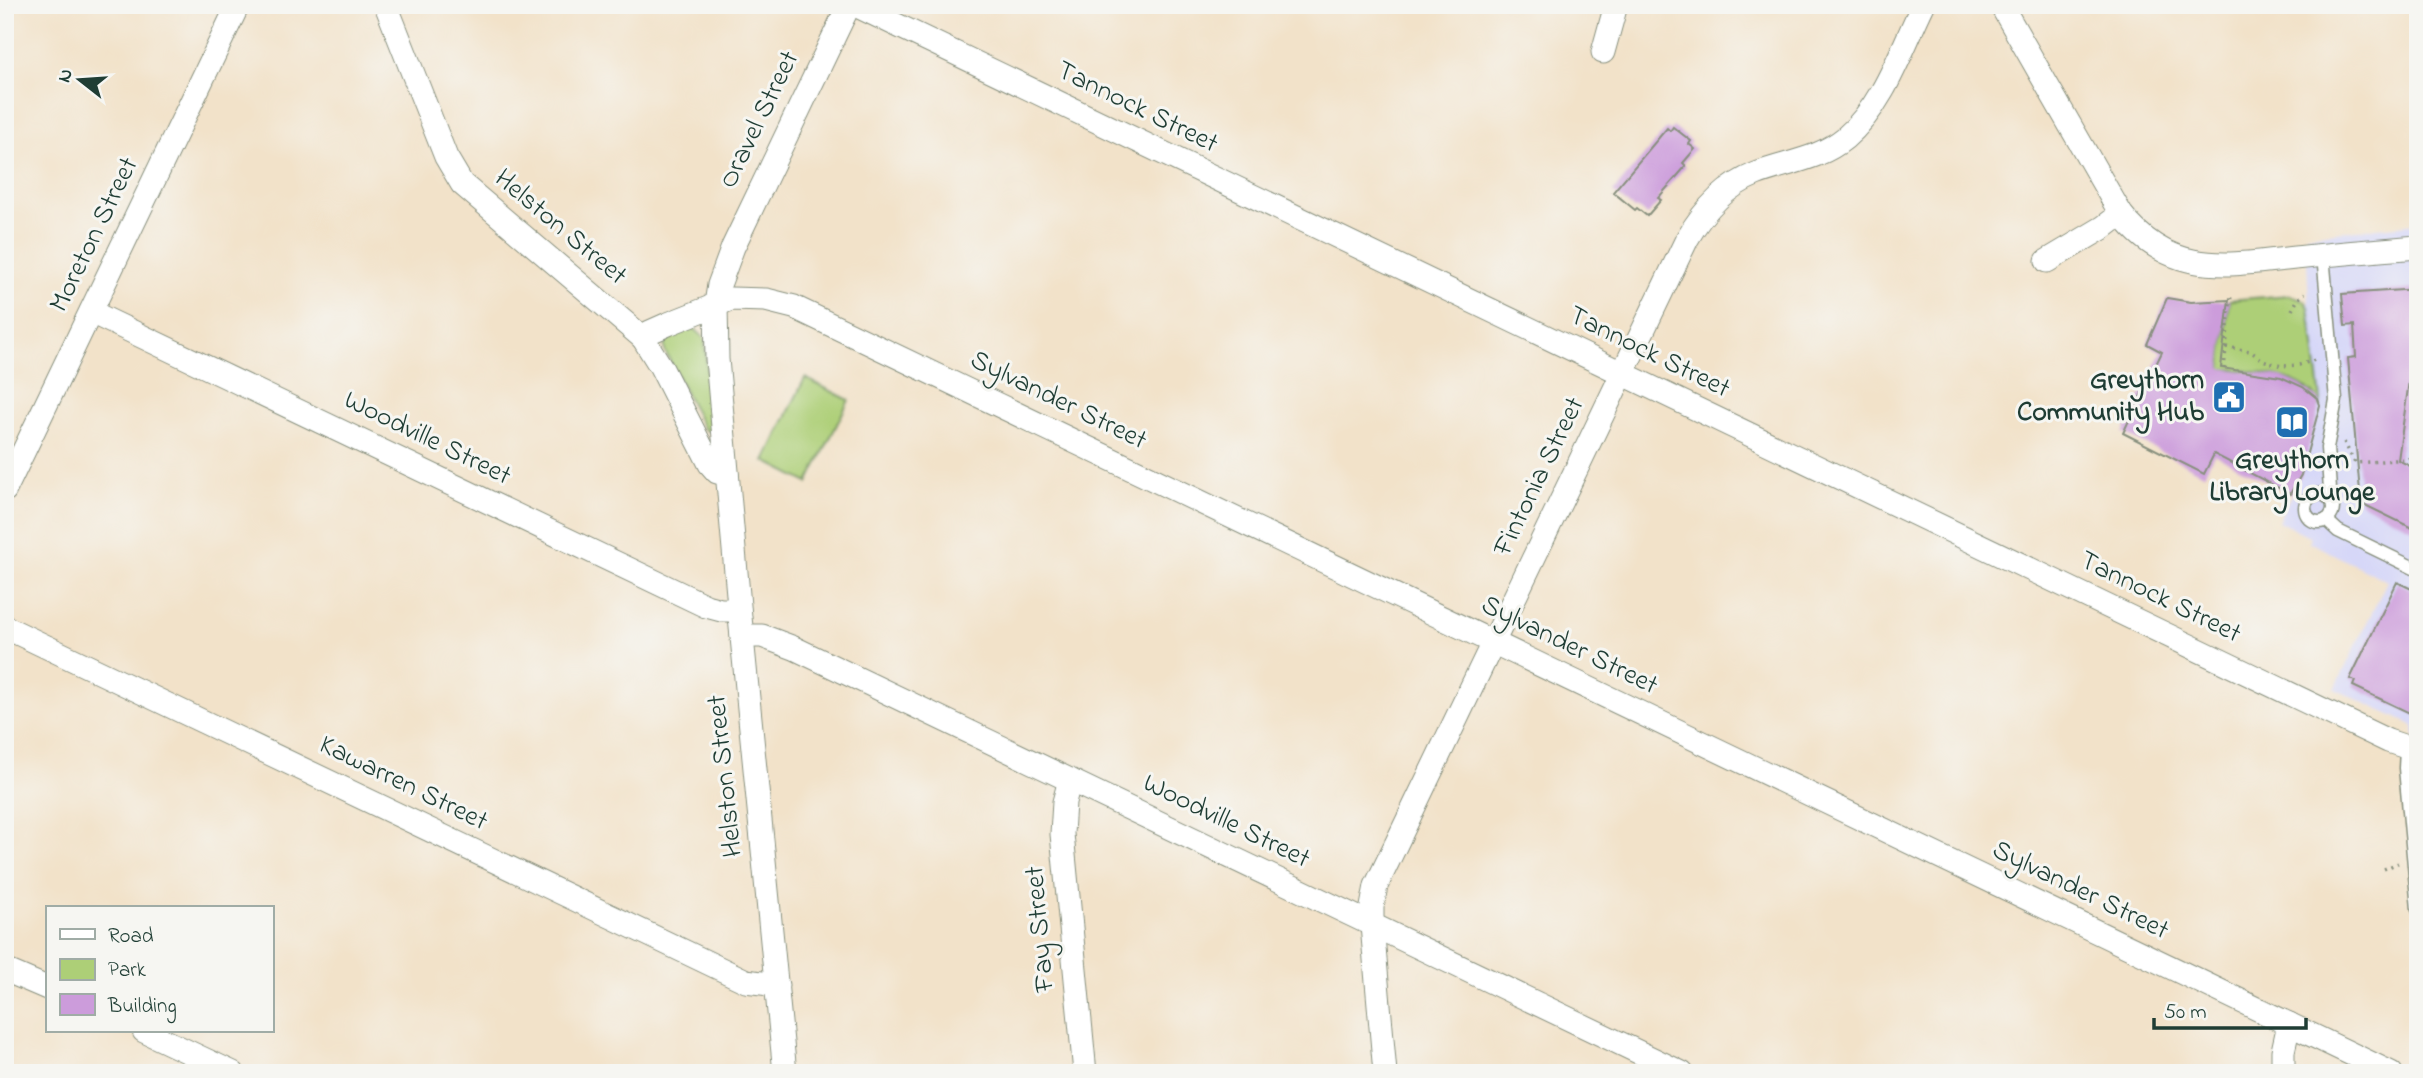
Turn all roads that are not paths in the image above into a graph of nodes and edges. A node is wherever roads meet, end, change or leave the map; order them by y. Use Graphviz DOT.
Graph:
graph roads {
  1 [pos="237,5"];
  2 [pos="386,5"];
  3 [pos="849,5"];
  4 [pos="855,5"];
  5 [pos="1615,5"];
  6 [pos="1923,5"];
  7 [pos="2001,5"];
  8 [pos="1603,52"];
  9 [pos="2122,214"];
  10 [pos="744,222"];
  11 [pos="2418,247"];
  12 [pos="2323,255"];
  13 [pos="2047,261"];
  14 [pos="716,304"];
  15 [pos="91,312"];
  16 [pos="643,338"];
  17 [pos="1623,374"];
  18 [pos="727,474"];
  19 [pos="5,490"];
  20 [pos="2328,496"];
  21 [pos="2326,520"];
  22 [pos="2418,570"];
  23 [pos="739,610"];
  24 [pos="5,627"];
  25 [pos="742,636"];
  26 [pos="1494,643"];
  27 [pos="2412,750"];
  28 [pos="1070,780"];
  29 [pos="2418,909"];
  30 [pos="1372,925"];
  31 [pos="5,970"];
  32 [pos="777,985"];
  33 [pos="46,988"];
  34 [pos="2289,1024"];
  35 [pos="146,1032"];
  36 [pos="233,1073"];
  37 [pos="785,1073"];
  38 [pos="1085,1073"];
  39 [pos="1385,1073"];
  40 [pos="1682,1073"];
  41 [pos="2283,1073"];
  42 [pos="2391,1073"];
  1 -- 15 [label="street, Moreton Street"];
  2 -- 16 [label="street, Helston Street"];
  3 -- 10 [label="street, Oravel Street"];
  4 -- 17 [label="street, Tannock Street"];
  5 -- 8 [label="street"];
  6 -- 17 [label="street, Fintonia Street"];
  7 -- 9 [label="street"];
  9 -- 12 [label="street"];
  9 -- 13 [label="street"];
  10 -- 14 [label="street, Helston Street"];
  11 -- 12 [label="street"];
  12 -- 20 [label="lane"];
  14 -- 16 [label="street, Sylvander Street"];
  14 -- 18 [label="street, Helston Street"];
  14 -- 26 [label="street, Sylvander Street"];
  15 -- 19 [label="street, Moreton Street"];
  15 -- 23 [label="street, Woodville Street"];
  16 -- 18 [label="street, Helston Street"];
  17 -- 26 [label="street, Fintonia Street"];
  17 -- 27 [label="street, Tannock Street"];
  18 -- 23 [label="street, Helston Street"];
  20 -- 21 [label="lane"];
  20 -- 21 [label="lane"];
  21 -- 22 [label="lane"];
  23 -- 25 [label="street, Helston Street"];
  24 -- 32 [label="street, Kawarren Street"];
  25 -- 28 [label="street, Woodville Street"];
  25 -- 32 [label="street, Helston Street"];
  26 -- 30 [label="street, Fintonia Street"];
  26 -- 34 [label="street, Sylvander Street"];
  27 -- 29 [label="lane"];
  28 -- 30 [label="street, Woodville Street"];
  28 -- 38 [label="street, Fay Street"];
  30 -- 39 [label="street, Fintonia Street"];
  30 -- 40 [label="street, Woodville Street"];
  31 -- 33 [label="street"];
  32 -- 37 [label="street, Helston Street"];
  34 -- 41 [label="street"];
  34 -- 42 [label="street, Sylvander Street"];
  35 -- 36 [label="street"];
}
